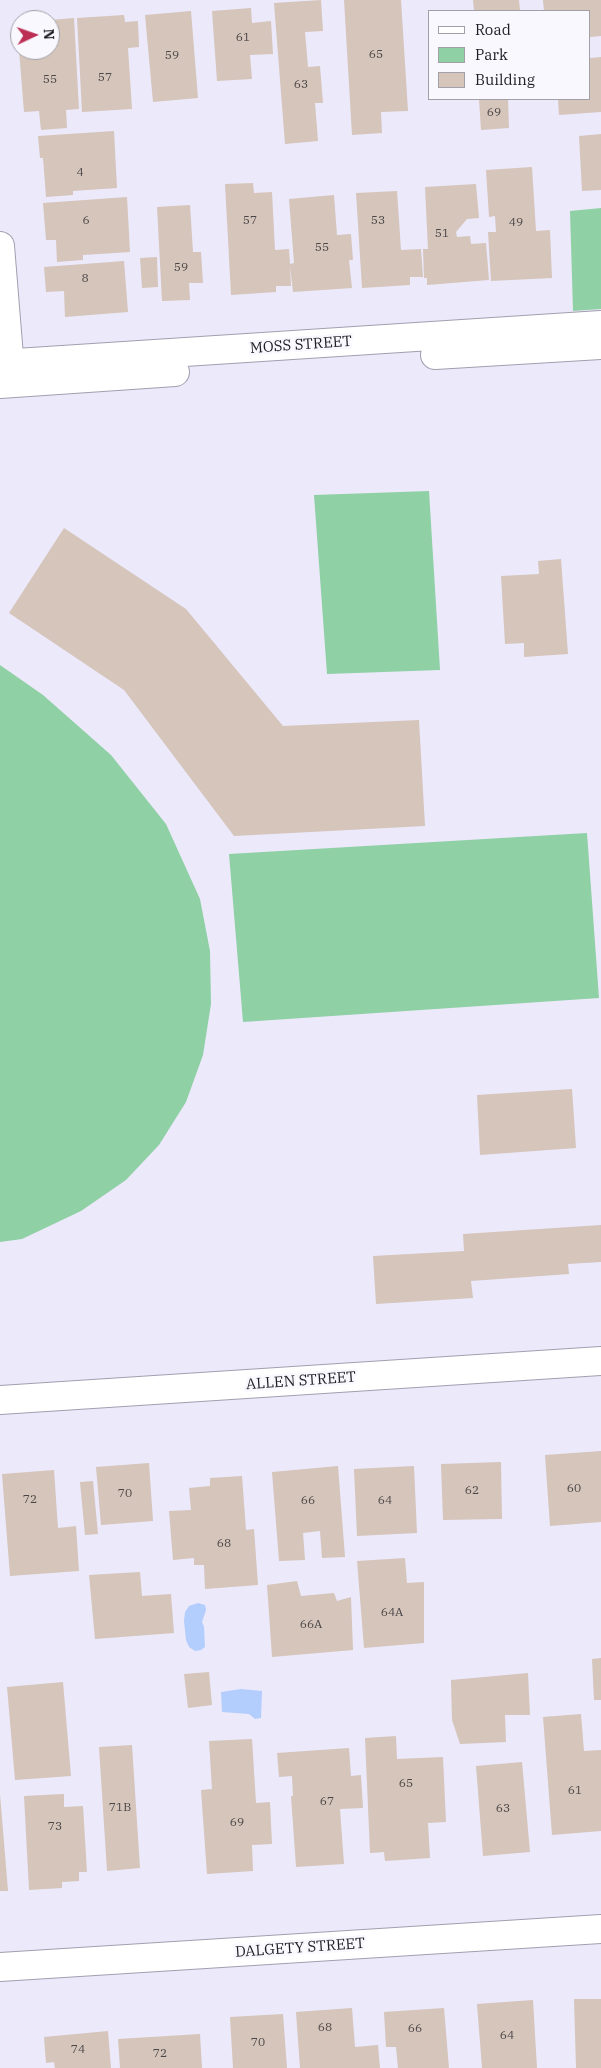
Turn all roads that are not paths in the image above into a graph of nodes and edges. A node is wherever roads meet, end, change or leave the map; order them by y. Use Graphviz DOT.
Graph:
graph roads {
  1 [pos="0,246"];
  2 [pos="601,325"];
  3 [pos="601,345"];
  4 [pos="5,374"];
  5 [pos="601,1361"];
  6 [pos="0,1400"];
  7 [pos="601,1929"];
  8 [pos="0,1967"];
  1 -- 4 [label="street"];
  2 -- 4 [label="street, MOSS STREET"];
  3 -- 4 [label="street, MOSS STREET"];
  5 -- 6 [label="street, ALLEN STREET"];
  7 -- 8 [label="street, DALGETY STREET"];
}
